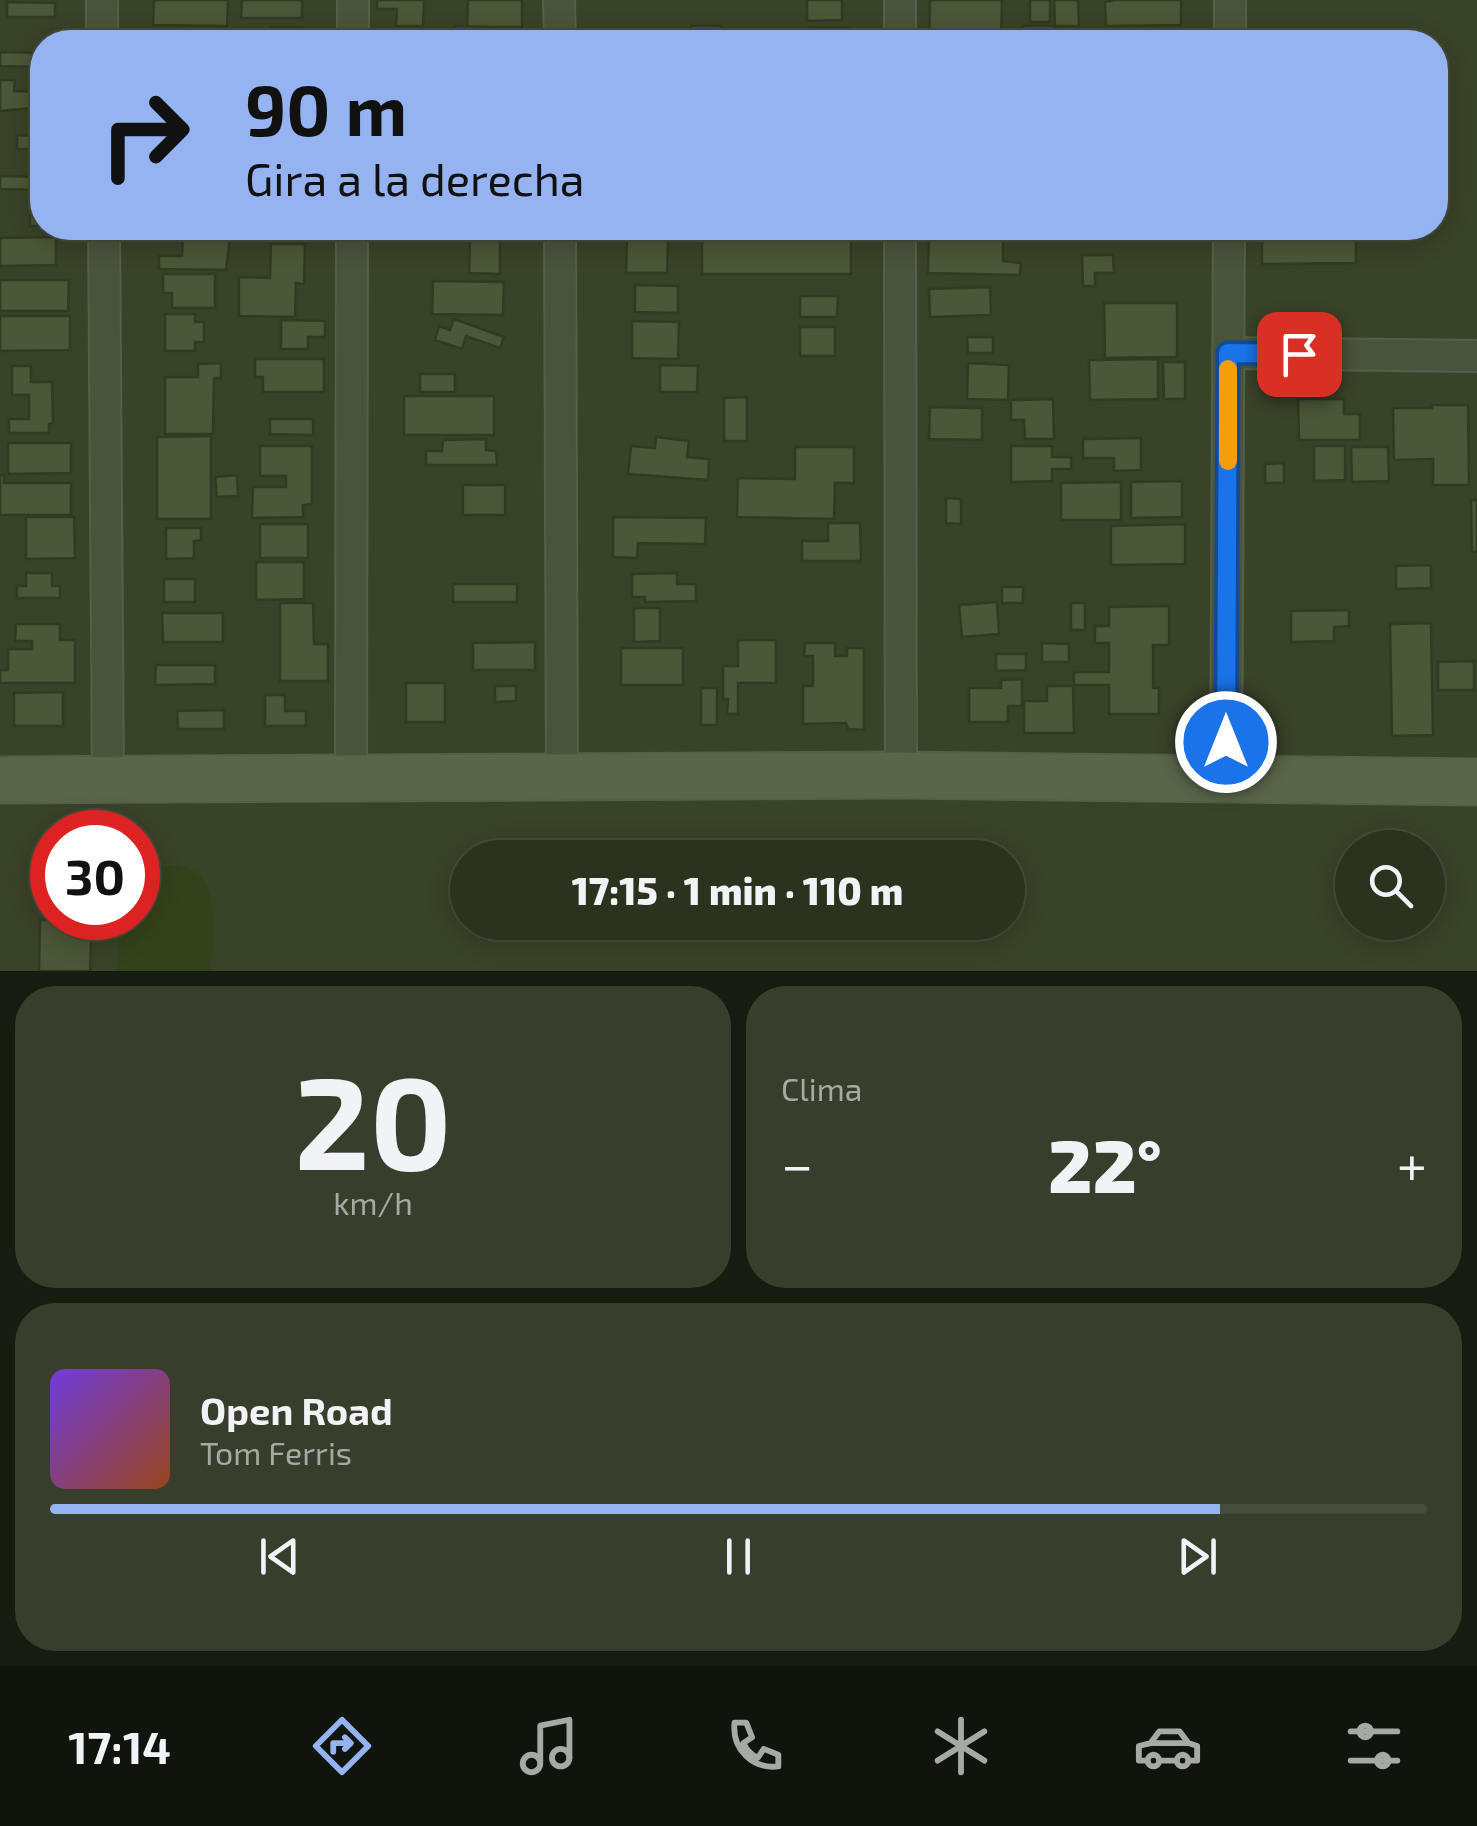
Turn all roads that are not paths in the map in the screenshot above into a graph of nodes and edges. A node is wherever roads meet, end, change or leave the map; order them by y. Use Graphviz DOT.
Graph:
graph roads {
  1 [pos="102,0"];
  2 [pos="353,0"];
  3 [pos="560,0"];
  4 [pos="900,0"];
  5 [pos="1230,0"];
  6 [pos="102,30"];
  7 [pos="352,30"];
  8 [pos="560,30"];
  9 [pos="900,30"];
  10 [pos="1230,30"];
  11 [pos="104,240"];
  12 [pos="352,240"];
  13 [pos="560,240"];
  14 [pos="900,240"];
  15 [pos="1228,240"];
  16 [pos="1228,353"];
  17 [pos="1477,356"];
  18 [pos="901,775"];
  19 [pos="350,778"];
  20 [pos="562,778"];
  21 [pos="0,780"];
  22 [pos="108,780"];
  23 [pos="1226,781"];
  24 [pos="1477,782"];
  1 -- 6 [label="street"];
  2 -- 7 [label="street"];
  3 -- 8 [label="street"];
  4 -- 9 [label="street"];
  5 -- 10 [label="street"];
  11 -- 22 [label="street"];
  12 -- 19 [label="street"];
  13 -- 20 [label="street"];
  14 -- 18 [label="street"];
  15 -- 16 [label="street"];
  16 -- 17 [label="street"];
  16 -- 23 [label="street"];
  18 -- 20 [label="main road"];
  18 -- 23 [label="main road"];
  19 -- 20 [label="main road"];
  19 -- 22 [label="main road"];
  21 -- 22 [label="main road"];
  23 -- 24 [label="main road"];
}
